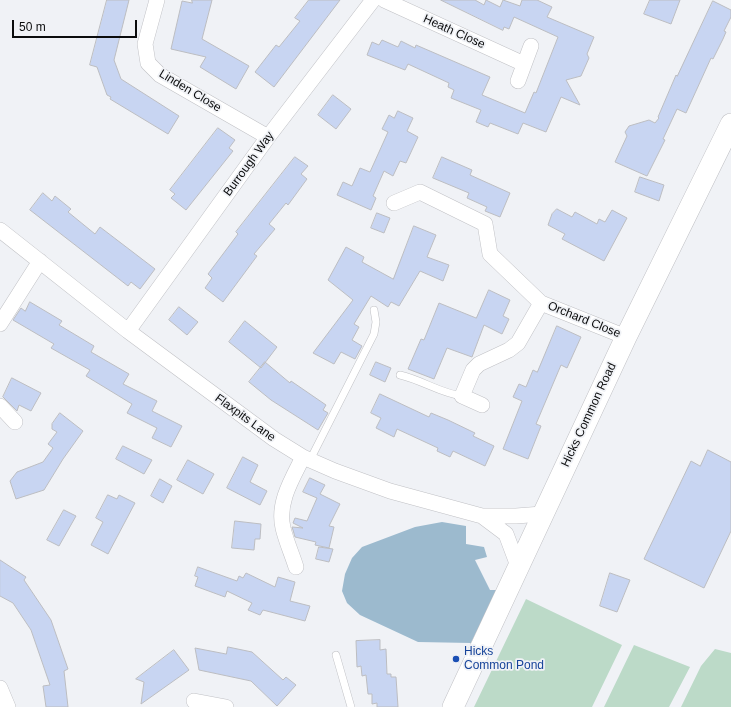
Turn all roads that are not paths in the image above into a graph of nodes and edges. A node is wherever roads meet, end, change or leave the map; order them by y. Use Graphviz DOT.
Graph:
graph roads {
  1 [pos="156,0"];
  2 [pos="373,0"];
  3 [pos="384,0"];
  4 [pos="531,46"];
  5 [pos="524,64"];
  6 [pos="518,81"];
  7 [pos="731,124"];
  8 [pos="268,137"];
  9 [pos="394,203"];
  10 [pos="0,230"];
  11 [pos="40,261"];
  12 [pos="541,303"];
  13 [pos="374,310"];
  14 [pos="0,324"];
  15 [pos="128,331"];
  16 [pos="626,337"];
  17 [pos="400,375"];
  18 [pos="462,396"];
  19 [pos="482,405"];
  20 [pos="0,406"];
  21 [pos="15,422"];
  22 [pos="306,459"];
  23 [pos="542,514"];
  24 [pos="482,516"];
  25 [pos="518,566"];
  26 [pos="296,567"];
  27 [pos="336,655"];
  28 [pos="0,688"];
  29 [pos="194,701"];
  30 [pos="218,706"];
  31 [pos="8,707"];
  32 [pos="351,707"];
  33 [pos="453,707"];
  1 -- 8 [label="street, Linden Close"];
  2 -- 8 [label="street, Burrough Way"];
  3 -- 5 [label="street, Heath Close"];
  4 -- 5 [label="street"];
  5 -- 6 [label="street"];
  7 -- 16 [label="street, Hicks Common Road"];
  8 -- 15 [label="street, Burrough Way"];
  9 -- 12 [label="street, Orchard Close"];
  10 -- 11 [label="street, Flaxpits Lane"];
  11 -- 14 [label="street"];
  11 -- 15 [label="street, Flaxpits Lane"];
  12 -- 16 [label="street, Orchard Close"];
  12 -- 18 [label="street, Orchard Close"];
  13 -- 22 [label="lane"];
  15 -- 22 [label="street, Flaxpits Lane"];
  16 -- 23 [label="street, Hicks Common Road"];
  17 -- 18 [label="lane"];
  18 -- 19 [label="street"];
  20 -- 21 [label="street"];
  22 -- 24 [label="street, Flaxpits Lane"];
  22 -- 26 [label="street"];
  23 -- 24 [label="street, Flaxpits Lane"];
  23 -- 25 [label="street, Hicks Common Road"];
  24 -- 25 [label="street, Flaxpits Lane"];
  25 -- 33 [label="street, Hicks Common Road"];
  27 -- 32 [label="lane"];
  28 -- 31 [label="street"];
  29 -- 30 [label="street"];
}
